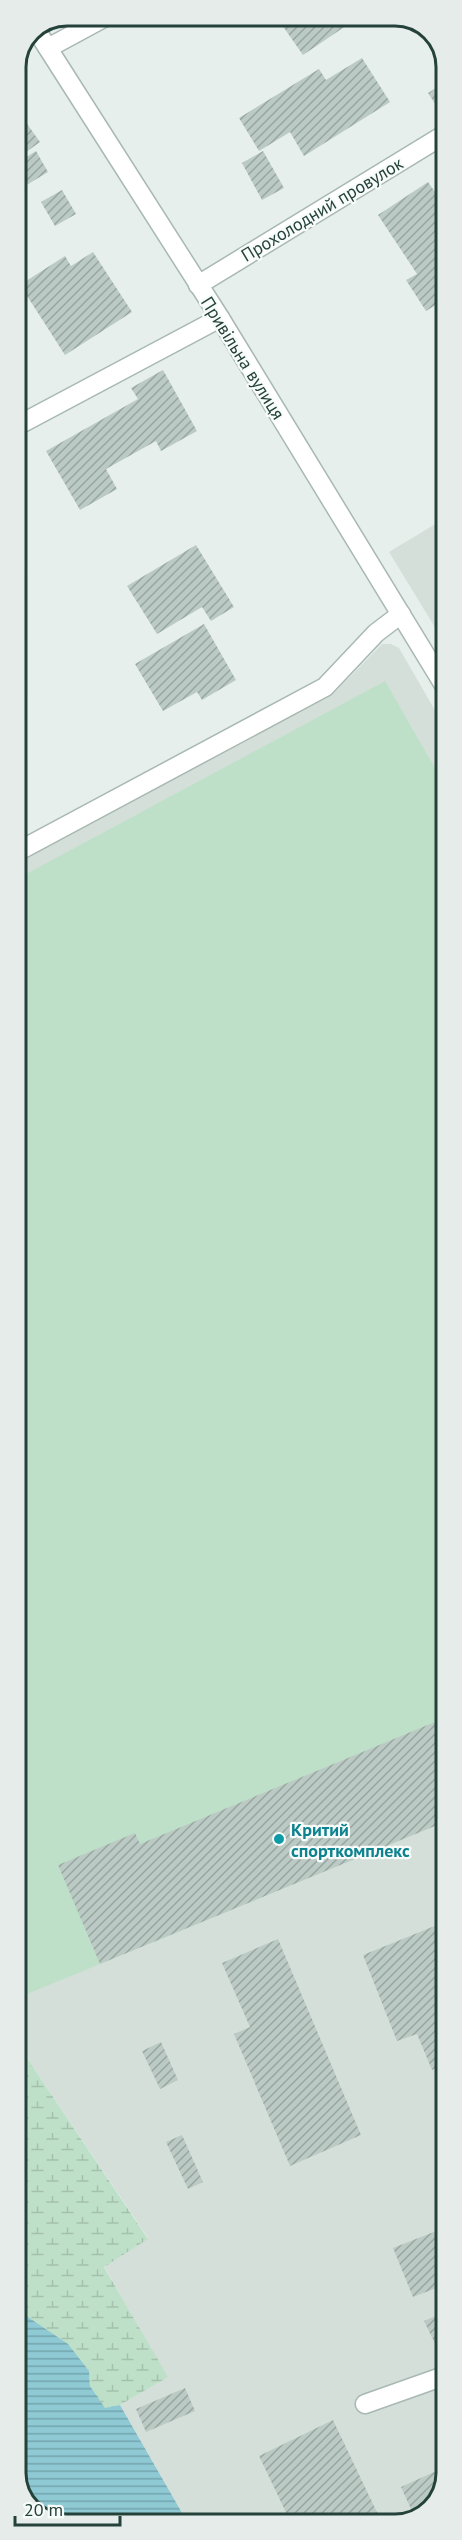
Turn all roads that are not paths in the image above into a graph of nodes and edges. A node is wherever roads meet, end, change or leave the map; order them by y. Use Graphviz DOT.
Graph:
graph roads {
  1 [pos="89,26"];
  2 [pos="40,36"];
  3 [pos="48,48"];
  4 [pos="436,140"];
  5 [pos="198,285"];
  6 [pos="220,318"];
  7 [pos="26,421"];
  8 [pos="400,614"];
  9 [pos="436,672"];
  10 [pos="26,847"];
  11 [pos="436,2379"];
  12 [pos="365,2404"];
  1 -- 3 [label="street"];
  2 -- 3 [label="street, Привільна вулиця"];
  3 -- 5 [label="street, Привільна вулиця"];
  4 -- 5 [label="street, Прохолодний провулок"];
  5 -- 6 [label="street, Привільна вулиця"];
  6 -- 7 [label="street"];
  6 -- 8 [label="street, Привільна вулиця"];
  8 -- 9 [label="street, Привільна вулиця"];
  8 -- 10 [label="street"];
  11 -- 12 [label="street"];
}
